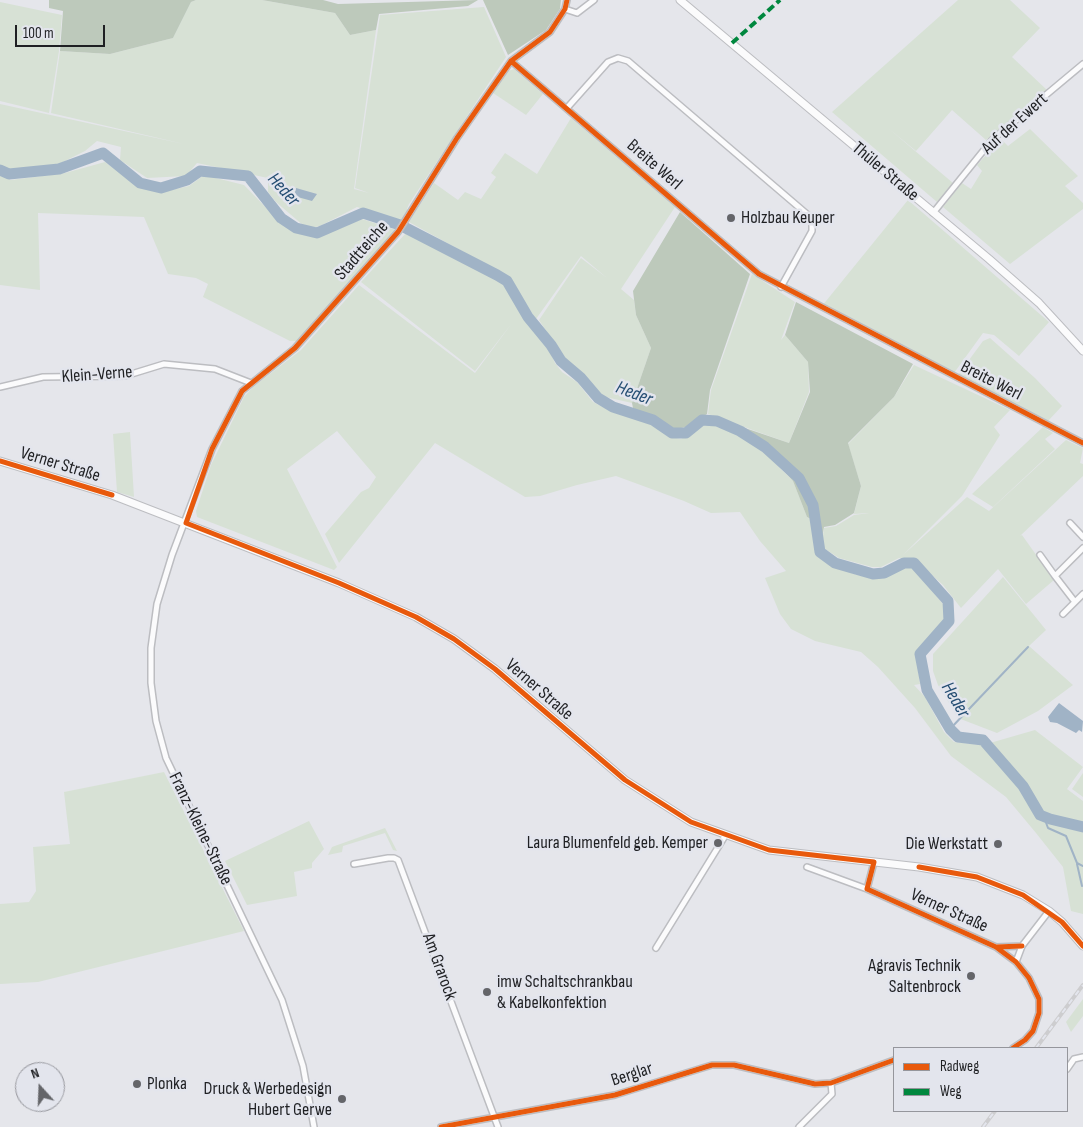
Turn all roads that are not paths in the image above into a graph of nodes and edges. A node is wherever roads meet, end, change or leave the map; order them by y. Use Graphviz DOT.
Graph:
graph roads {
  1 [pos="567,0"];
  2 [pos="594,0"];
  3 [pos="680,0"];
  4 [pos="565,9"];
  5 [pos="511,61"];
  6 [pos="1083,64"];
  7 [pos="567,108"];
  8 [pos="934,213"];
  9 [pos="781,287"];
  10 [pos="1083,351"];
  11 [pos="251,383"];
  12 [pos="0,387"];
  13 [pos="1083,444"];
  14 [pos="0,461"];
  15 [pos="186,523"];
  16 [pos="1070,523"];
  17 [pos="1083,537"];
  18 [pos="1083,548"];
  19 [pos="1040,555"];
  20 [pos="1055,576"];
  21 [pos="1083,594"];
  22 [pos="1075,602"];
  23 [pos="1063,614"];
  24 [pos="725,836"];
  25 [pos="874,862"];
  26 [pos="354,864"];
  27 [pos="807,867"];
  28 [pos="867,889"];
  29 [pos="1048,912"];
  30 [pos="1022,946"];
  31 [pos="1083,946"];
  32 [pos="996,947"];
  33 [pos="656,948"];
  34 [pos="1016,962"];
  35 [pos="1014,1047"];
  36 [pos="1083,1057"];
  37 [pos="893,1060"];
  38 [pos="1068,1068"];
  39 [pos="831,1083"];
  40 [pos="494,1118"];
  41 [pos="314,1127"];
  42 [pos="441,1127"];
  43 [pos="498,1127"];
  44 [pos="799,1127"];
  1 -- 4 [label="street, Stadtteiche"];
  2 -- 4 [label="street"];
  3 -- 8 [label="main road, Thüler Straße"];
  4 -- 5 [label="street, Stadtteiche"];
  5 -- 7 [label="street, Breite Werl"];
  5 -- 11 [label="street, Stadtteiche"];
  6 -- 8 [label="street, Auf der Ewert"];
  7 -- 9 [label="street, Breite Werl"];
  7 -- 9 [label="street"];
  8 -- 10 [label="main road, Thüler Straße"];
  9 -- 13 [label="street, Breite Werl"];
  11 -- 12 [label="street, Klein-Verne"];
  11 -- 15 [label="street, Stadtteiche"];
  14 -- 15 [label="main road, Verner Straße"];
  15 -- 24 [label="main road, Verner Straße"];
  15 -- 41 [label="street, Franz-Kleine-Straße"];
  16 -- 17 [label="street"];
  18 -- 20 [label="street"];
  19 -- 20 [label="street"];
  20 -- 22 [label="street"];
  21 -- 22 [label="street"];
  22 -- 23 [label="street"];
  24 -- 25 [label="main road, Verner Straße"];
  24 -- 33 [label="street"];
  25 -- 28 [label="street"];
  25 -- 29 [label="main road, Verner Straße"];
  26 -- 40 [label="street, Am Grarock"];
  27 -- 28 [label="street, Verner Straße"];
  28 -- 32 [label="street, Verner Straße"];
  29 -- 30 [label="street"];
  29 -- 31 [label="main road, Verner Straße"];
  30 -- 32 [label="street, Verner Straße"];
  30 -- 34 [label="street"];
  32 -- 34 [label="street"];
  34 -- 35 [label="street"];
  36 -- 38 [label="street"];
  37 -- 39 [label="street"];
  39 -- 40 [label="street, Berglar"];
  39 -- 44 [label="street"];
  40 -- 42 [label="street, Berglar"];
  40 -- 43 [label="street"];
}
